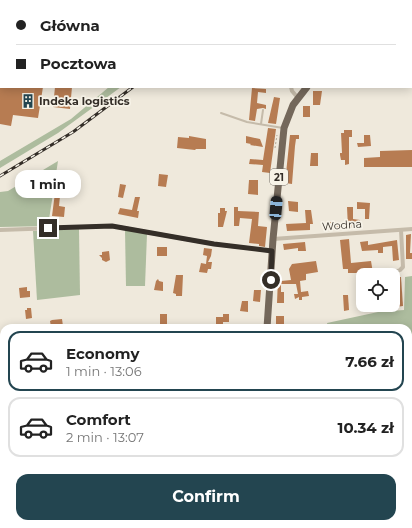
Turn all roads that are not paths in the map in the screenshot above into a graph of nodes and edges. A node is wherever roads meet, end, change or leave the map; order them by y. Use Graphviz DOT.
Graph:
graph roads {
  1 [pos="291,88"];
  2 [pos="306,88"];
  3 [pos="298,98"];
  4 [pos="263,110"];
  5 [pos="221,113"];
  6 [pos="261,124"];
  7 [pos="284,128"];
  8 [pos="412,229"];
  9 [pos="0,230"];
  10 [pos="401,230"];
  11 [pos="273,239"];
  12 [pos="272,251"];
  13 [pos="400,270"];
  14 [pos="267,324"];
  1 -- 3 [label="street"];
  2 -- 3 [label="main road, 21"];
  3 -- 7 [label="main road, 21"];
  4 -- 6 [label="lane"];
  5 -- 6 [label="lane"];
  6 -- 7 [label="lane"];
  7 -- 11 [label="main road, 21"];
  8 -- 10 [label="street, Wodna"];
  9 -- 12 [label="street"];
  10 -- 11 [label="street, Wodna"];
  10 -- 13 [label="street"];
  11 -- 12 [label="main road, 21"];
  12 -- 14 [label="main road, 21"];
}
